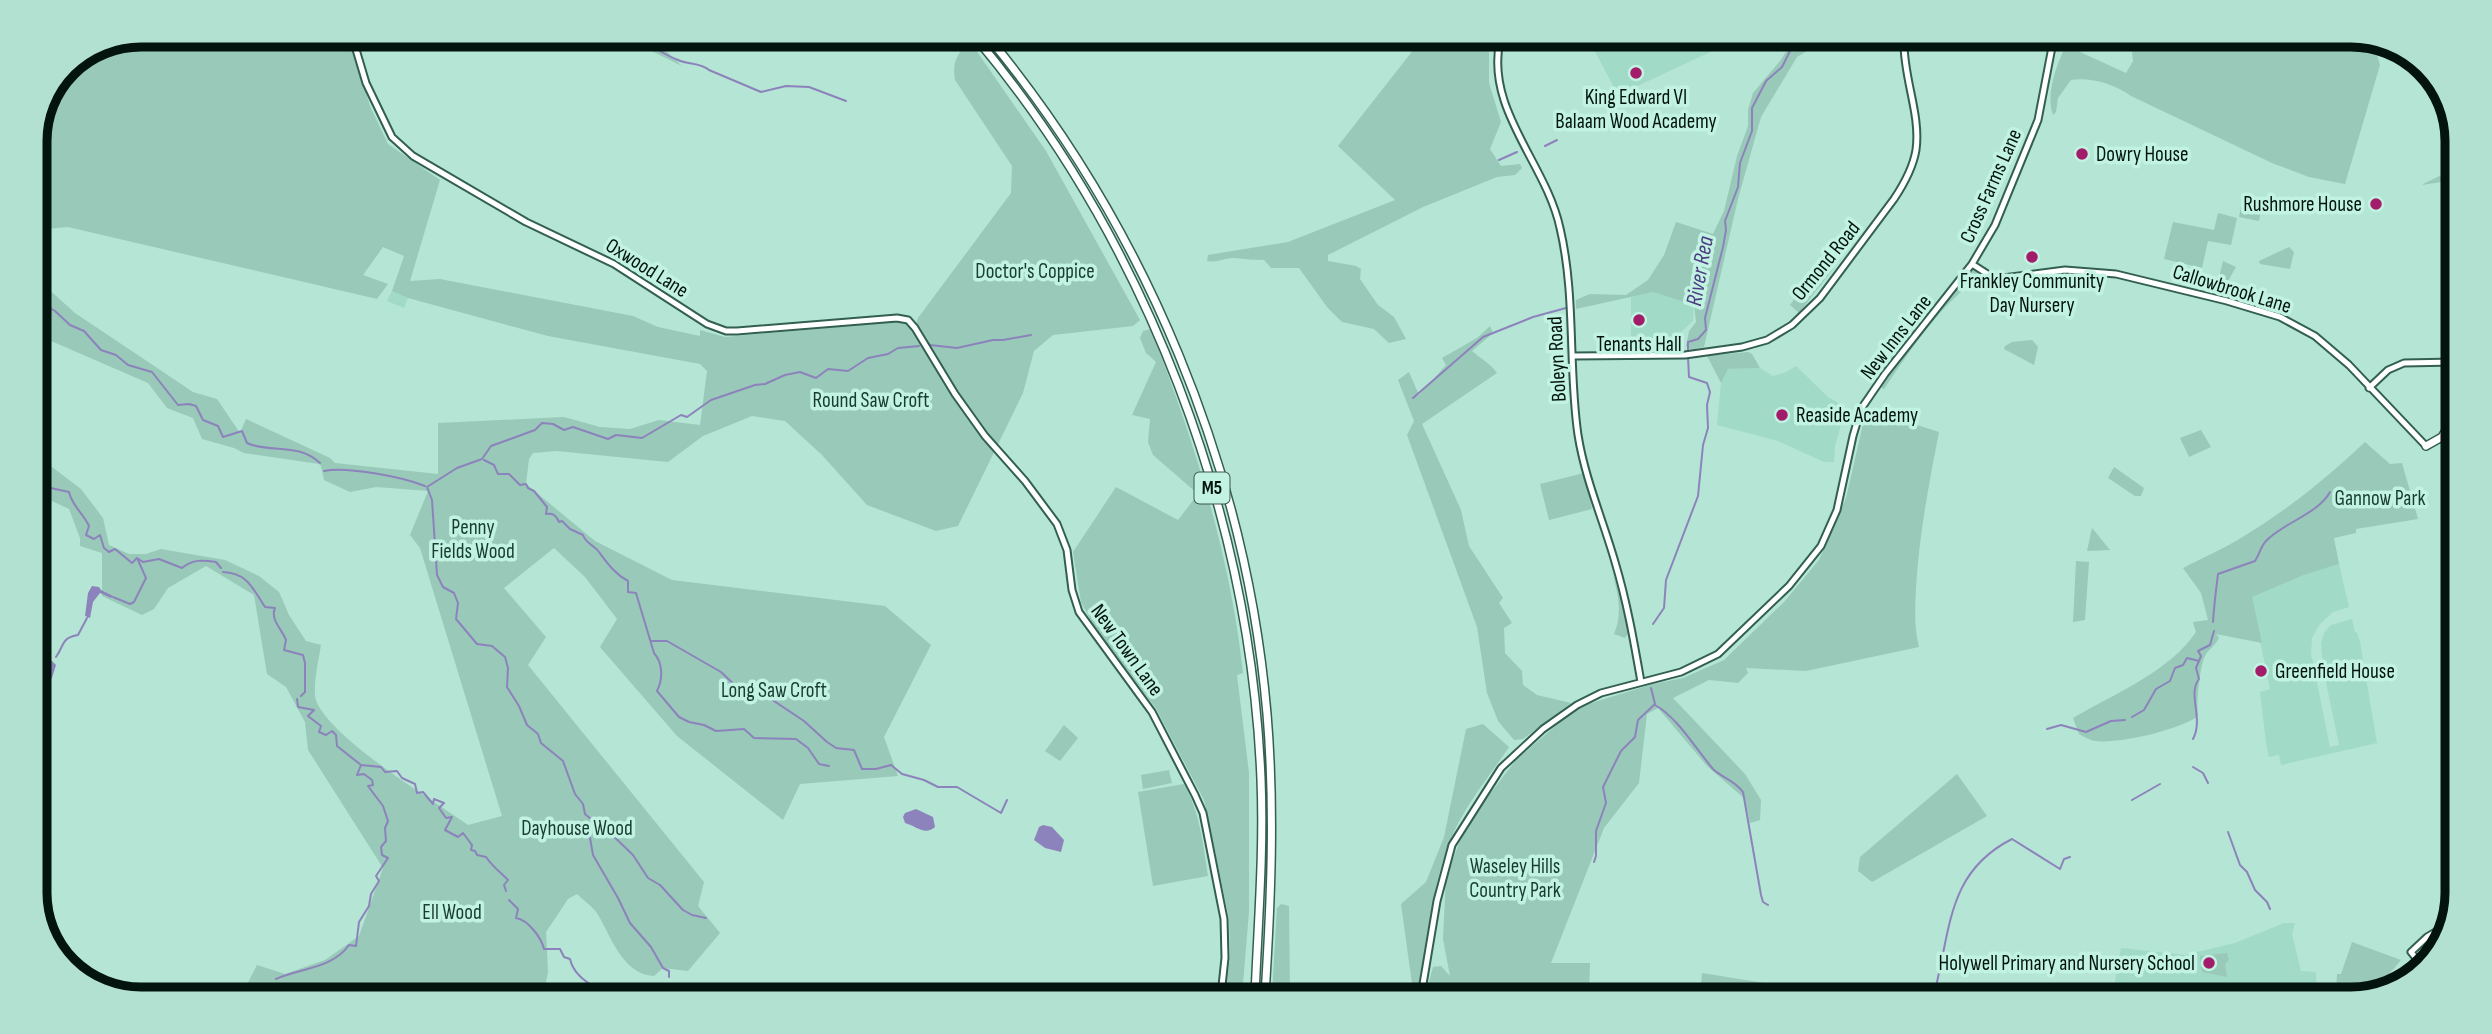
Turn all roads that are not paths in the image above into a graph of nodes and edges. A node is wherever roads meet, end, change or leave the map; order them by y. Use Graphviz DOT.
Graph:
graph roads {
  1 [pos="355,47"];
  2 [pos="983,47"];
  3 [pos="996,47"];
  4 [pos="1498,47"];
  5 [pos="1904,47"];
  6 [pos="2052,47"];
  7 [pos="1972,264"];
  8 [pos="908,320"];
  9 [pos="1573,356"];
  10 [pos="2445,362"];
  11 [pos="2370,388"];
  12 [pos="2445,434"];
  13 [pos="2437,442"];
  14 [pos="2445,443"];
  15 [pos="2426,446"];
  16 [pos="1642,682"];
  17 [pos="2437,931"];
  18 [pos="2418,958"];
  19 [pos="1222,987"];
  20 [pos="1255,987"];
  21 [pos="1265,987"];
  22 [pos="1423,987"];
  1 -- 8 [label="street, Oxwood Lane"];
  2 -- 20 [label="highway, M5"];
  3 -- 21 [label="highway, M5"];
  4 -- 9 [label="street, Boleyn Road"];
  5 -- 9 [label="street, Ormond Road"];
  6 -- 7 [label="street, Cross Farms Lane"];
  7 -- 11 [label="street, Callowbrook Lane"];
  7 -- 16 [label="street, New Inns Lane"];
  8 -- 19 [label="street, New Town Lane"];
  9 -- 16 [label="street, Boleyn Road"];
  10 -- 11 [label="street"];
  11 -- 15 [label="street, Callowbrook Lane"];
  12 -- 13 [label="highway"];
  13 -- 14 [label="highway"];
  13 -- 15 [label="highway"];
  16 -- 22 [label="street, New Inns Lane"];
  17 -- 18 [label="street"];
}
